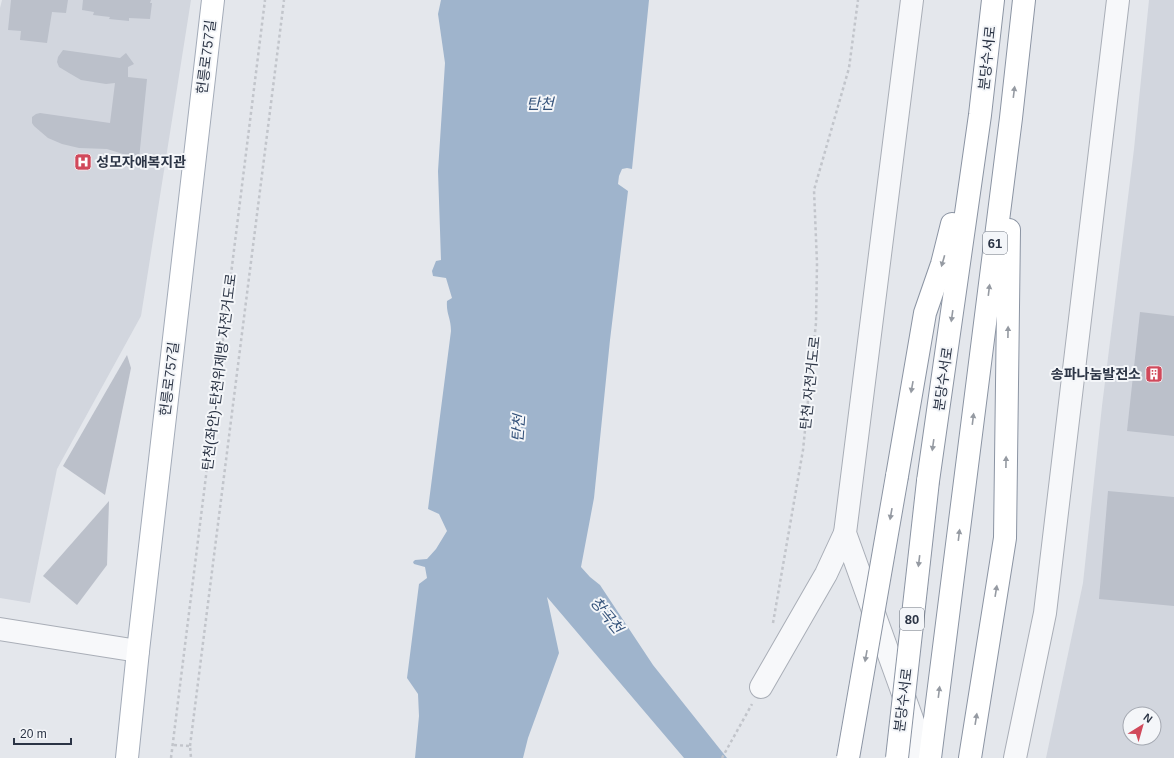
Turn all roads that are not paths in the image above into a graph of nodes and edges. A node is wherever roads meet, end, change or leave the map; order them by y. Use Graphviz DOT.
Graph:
graph roads {
  1 [pos="213,0"];
  2 [pos="912,0"];
  3 [pos="993,0"];
  4 [pos="1024,0"];
  5 [pos="1118,0"];
  6 [pos="980,114"];
  7 [pos="1011,118"];
  8 [pos="928,481"];
  9 [pos="845,533"];
  10 [pos="0,629"];
  11 [pos="138,651"];
  12 [pos="757,695"];
  13 [pos="127,758"];
  14 [pos="848,758"];
  15 [pos="897,758"];
  16 [pos="919,758"];
  17 [pos="930,758"];
  18 [pos="970,758"];
  19 [pos="1015,758"];
  1 -- 11 [label="main road, 헌릉로757길"];
  2 -- 9 [label="street"];
  3 -- 6 [label="main road, 분당수서로 / 61"];
  7 -- 4 [label="main road, 61, one-way"];
  5 -- 19 [label="street"];
  6 -- 8 [label="main road, 분당수서로 / 61, one-way"];
  6 -- 14 [label="main road, one-way, bridge"];
  17 -- 7 [label="main road, 61, one-way"];
  18 -- 7 [label="main road, one-way"];
  8 -- 15 [label="main road, 분당수서로 / 80, one-way, bridge"];
  9 -- 12 [label="street"];
  9 -- 16 [label="street"];
  10 -- 11 [label="street"];
  11 -- 13 [label="main road, 헌릉로757길"];
}
